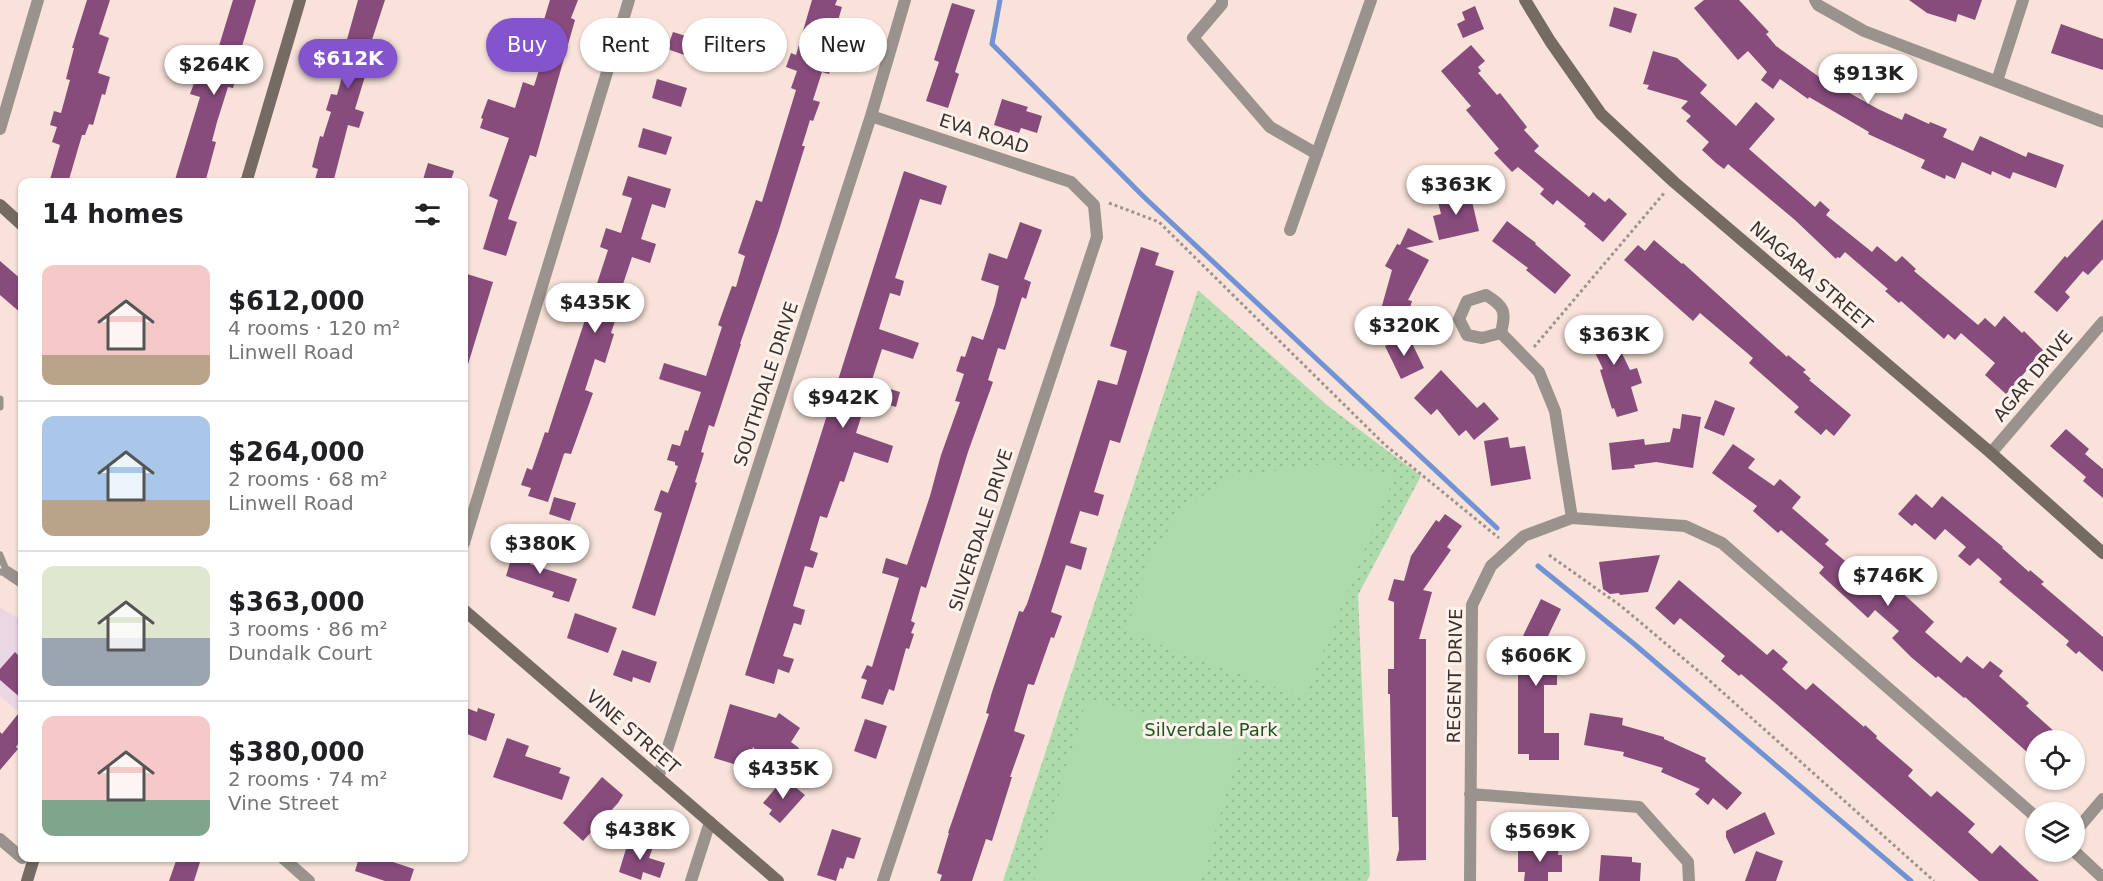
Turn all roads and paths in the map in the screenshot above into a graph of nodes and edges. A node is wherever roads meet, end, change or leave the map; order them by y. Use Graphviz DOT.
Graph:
graph roads {
  1 [pos="38,0"];
  2 [pos="300,0"];
  3 [pos="629,0"];
  4 [pos="905,0"];
  5 [pos="1222,0"];
  6 [pos="1371,0"];
  7 [pos="1525,0"];
  8 [pos="1815,0"];
  9 [pos="2023,0"];
  10 [pos="1997,81"];
  11 [pos="871,116"];
  12 [pos="2103,122"];
  13 [pos="0,129"];
  14 [pos="1317,154"];
  15 [pos="247,178"];
  16 [pos="1674,182"];
  17 [pos="1082,193"];
  18 [pos="0,205"];
  19 [pos="18,221"];
  20 [pos="1290,230"];
  21 [pos="2103,322"];
  22 [pos="1501,333"];
  23 [pos="1526,358"];
  24 [pos="0,399"];
  25 [pos="0,407"];
  26 [pos="1991,453"];
  27 [pos="1572,518"];
  28 [pos="468,530"];
  29 [pos="1511,547"];
  30 [pos="2103,553"];
  31 [pos="0,555"];
  32 [pos="1549,555"];
  33 [pos="3,572"];
  34 [pos="18,580"];
  35 [pos="468,613"];
  36 [pos="658,778"];
  37 [pos="1470,794"];
  38 [pos="2103,799"];
  39 [pos="2025,807"];
  40 [pos="2085,819"];
  41 [pos="710,822"];
  42 [pos="0,839"];
  43 [pos="18,852"];
  44 [pos="2085,861"];
  45 [pos="28,862"];
  46 [pos="288,862"];
  47 [pos="2103,878"];
  48 [pos="27,881"];
  49 [pos="309,881"];
  50 [pos="691,881"];
  51 [pos="778,881"];
  52 [pos="883,881"];
  53 [pos="1470,881"];
  54 [pos="1689,881"];
  55 [pos="1934,881"];
  1 -- 13 [label="street"];
  2 -- 15 [label="main road"];
  3 -- 28 [label="street"];
  4 -- 11 [label="street, SOUTHDALE DRIVE"];
  5 -- 14 [label="street"];
  6 -- 14 [label="street"];
  7 -- 16 [label="main road, NIAGARA STREET"];
  8 -- 10 [label="street"];
  9 -- 10 [label="street"];
  10 -- 12 [label="street"];
  11 -- 17 [label="street, EVA ROAD"];
  11 -- 36 [label="street, SOUTHDALE DRIVE"];
  14 -- 20 [label="street"];
  16 -- 23 [label="path"];
  16 -- 26 [label="main road, NIAGARA STREET"];
  17 -- 29 [label="path"];
  17 -- 52 [label="street, SILVERDALE DRIVE"];
  18 -- 19 [label="main road"];
  21 -- 26 [label="street, AGAR DRIVE"];
  22 -- 23 [label="street"];
  23 -- 27 [label="street"];
  24 -- 25 [label="lane"];
  26 -- 30 [label="main road, NIAGARA STREET"];
  27 -- 29 [label="street, REGENT DRIVE"];
  27 -- 39 [label="street, REGENT DRIVE"];
  29 -- 37 [label="street, REGENT DRIVE"];
  31 -- 33 [label="lane"];
  32 -- 55 [label="path"];
  33 -- 34 [label="street"];
  35 -- 36 [label="main road, VINE STREET"];
  36 -- 41 [label="main road, VINE STREET"];
  37 -- 53 [label="street, REGENT DRIVE"];
  37 -- 54 [label="street"];
  38 -- 40 [label="street"];
  41 -- 50 [label="street"];
  41 -- 51 [label="main road, VINE STREET"];
  42 -- 43 [label="street"];
  44 -- 47 [label="street"];
  45 -- 48 [label="main road"];
  46 -- 49 [label="street"];
}
